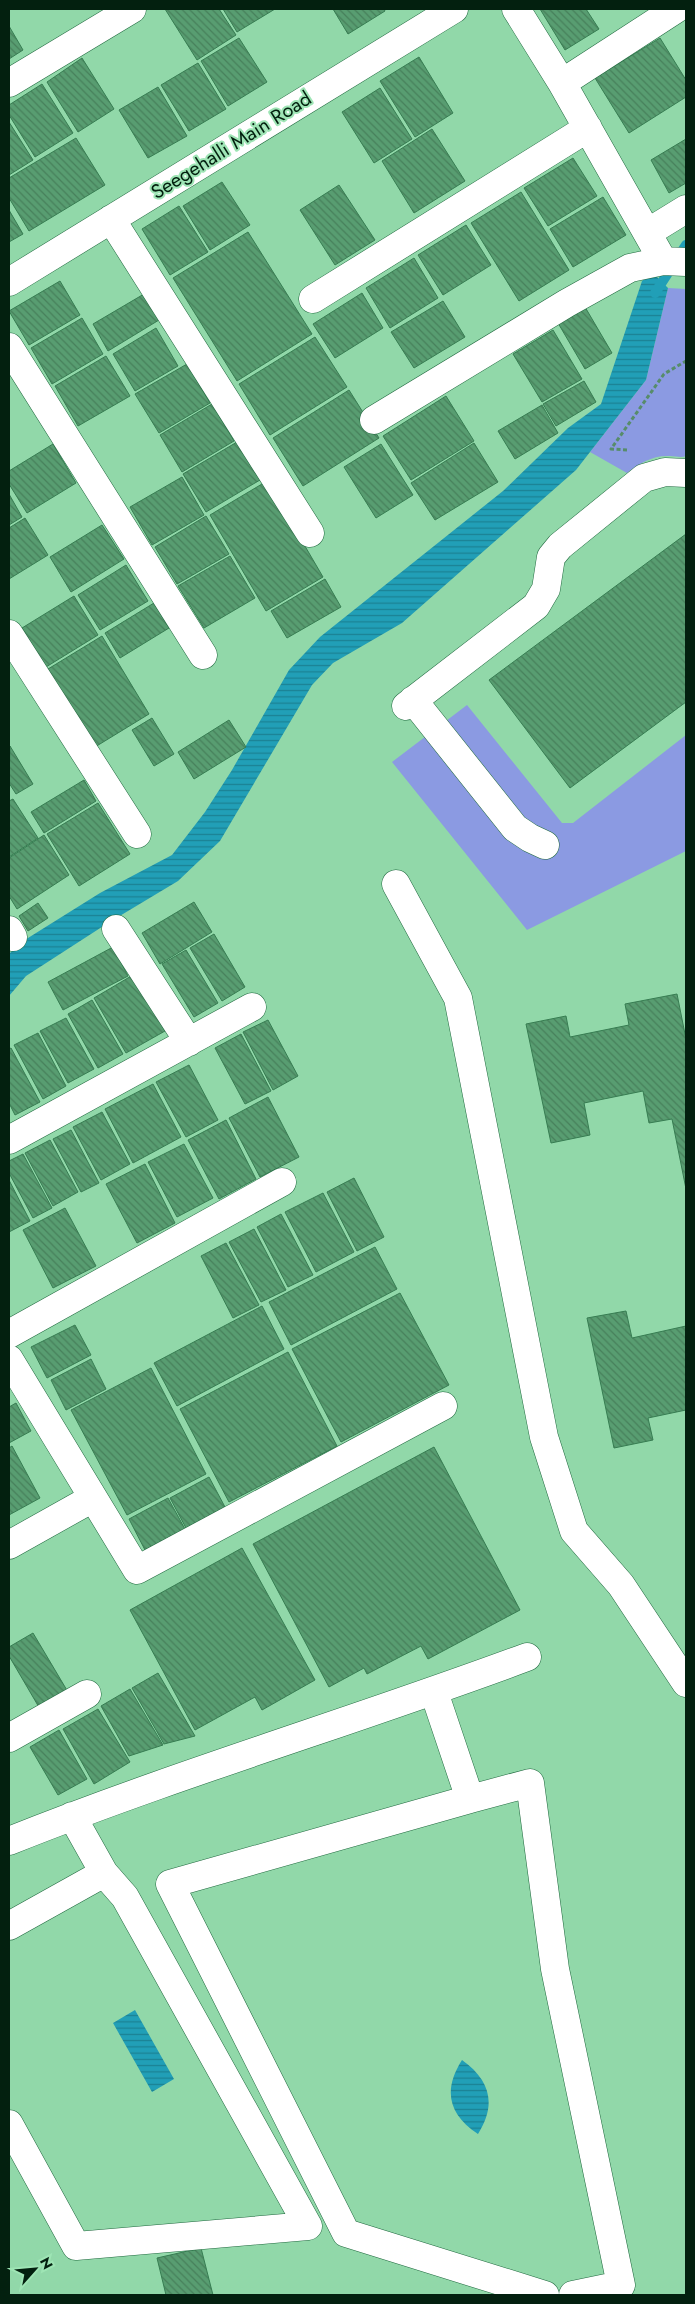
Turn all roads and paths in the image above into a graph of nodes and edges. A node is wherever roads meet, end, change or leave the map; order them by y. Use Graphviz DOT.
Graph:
graph roads {
  1 [pos="132,9"];
  2 [pos="454,9"];
  3 [pos="516,9"];
  4 [pos="676,9"];
  5 [pos="9,83"];
  6 [pos="562,83"];
  7 [pos="588,128"];
  8 [pos="686,209"];
  9 [pos="111,219"];
  10 [pos="647,233"];
  11 [pos="675,261"];
  12 [pos="9,282"];
  13 [pos="313,299"];
  14 [pos="9,347"];
  15 [pos="686,361"];
  16 [pos="374,420"];
  17 [pos="673,473"];
  18 [pos="310,533"];
  19 [pos="9,634"];
  20 [pos="203,655"];
  21 [pos="137,834"];
  22 [pos="546,844"];
  23 [pos="396,884"];
  24 [pos="116,929"];
  25 [pos="252,1007"];
  26 [pos="189,1042"];
  27 [pos="9,1140"];
  28 [pos="282,1182"];
  29 [pos="9,1334"];
  30 [pos="9,1358"];
  31 [pos="443,1406"];
  32 [pos="93,1498"];
  33 [pos="9,1545"];
  34 [pos="527,1657"];
  35 [pos="686,1683"];
  36 [pos="434,1692"];
  37 [pos="87,1694"];
  38 [pos="9,1738"];
  39 [pos="470,1799"];
  40 [pos="72,1816"];
  41 [pos="9,1840"];
  42 [pos="104,1873"];
  43 [pos="9,1926"];
  44 [pos="9,2124"];
  45 [pos="9,2150"];
  46 [pos="9,2155"];
  47 [pos="544,2295"];
  48 [pos="573,2295"];
  1 -- 5 [label="street"];
  2 -- 9 [label="street, Seegehalli Main Road"];
  3 -- 6 [label="street"];
  4 -- 6 [label="street"];
  6 -- 7 [label="street"];
  7 -- 10 [label="street"];
  7 -- 13 [label="street"];
  8 -- 10 [label="street"];
  9 -- 12 [label="street, Seegehalli Main Road"];
  9 -- 18 [label="street"];
  10 -- 11 [label="street"];
  11 -- 16 [label="street"];
  14 -- 20 [label="street"];
  15 -- 17 [label="path"];
  17 -- 22 [label="street"];
  19 -- 21 [label="street"];
  23 -- 35 [label="street"];
  24 -- 26 [label="street"];
  25 -- 26 [label="street"];
  26 -- 27 [label="street"];
  28 -- 29 [label="street"];
  30 -- 32 [label="street"];
  31 -- 32 [label="street"];
  32 -- 33 [label="street"];
  34 -- 36 [label="street"];
  36 -- 39 [label="street"];
  36 -- 40 [label="street"];
  37 -- 38 [label="street"];
  39 -- 47 [label="street"];
  39 -- 48 [label="street"];
  40 -- 41 [label="street"];
  40 -- 42 [label="street"];
  42 -- 43 [label="street"];
  42 -- 44 [label="street"];
  45 -- 46 [label="street"];
}
